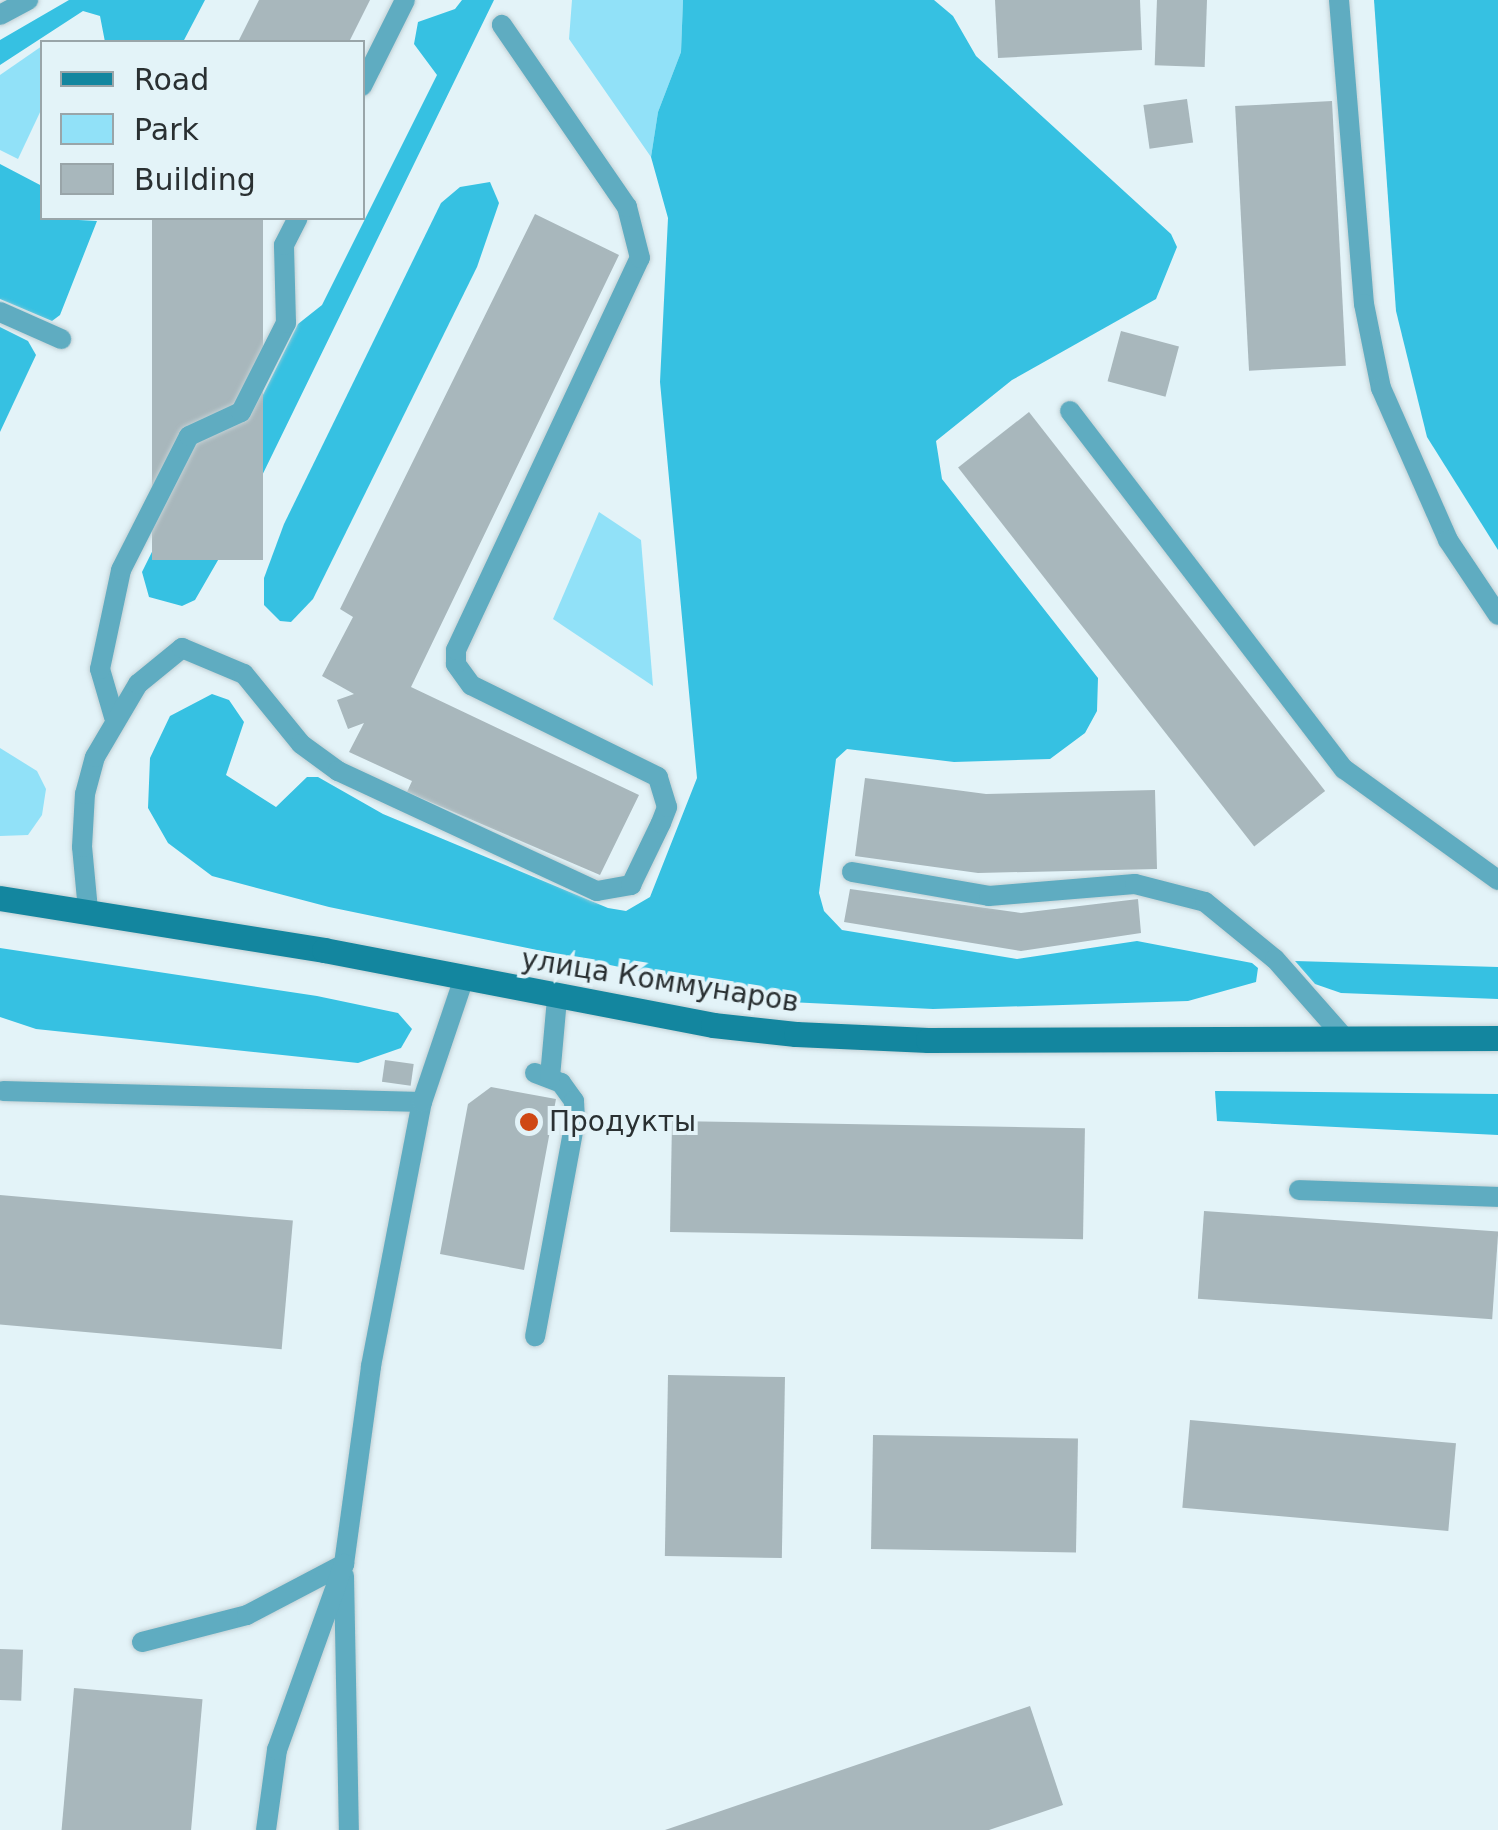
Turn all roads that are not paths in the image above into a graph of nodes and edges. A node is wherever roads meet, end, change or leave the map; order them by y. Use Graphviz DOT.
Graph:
graph roads {
  1 [pos="28,0"];
  2 [pos="404,0"];
  3 [pos="1338,0"];
  4 [pos="0,15"];
  5 [pos="502,25"];
  6 [pos="365,80"];
  7 [pos="297,220"];
  8 [pos="0,312"];
  9 [pos="61,339"];
  10 [pos="1070,411"];
  11 [pos="1498,614"];
  12 [pos="114,717"];
  13 [pos="852,872"];
  14 [pos="1498,880"];
  15 [pos="0,898"];
  16 [pos="88,910"];
  17 [pos="464,978"];
  18 [pos="557,998"];
  19 [pos="1342,1035"];
  20 [pos="1498,1038"];
  21 [pos="2,1091"];
  22 [pos="422,1102"];
  23 [pos="1299,1190"];
  24 [pos="1498,1196"];
  25 [pos="535,1336"];
  26 [pos="344,1564"];
  27 [pos="142,1642"];
  28 [pos="266,1830"];
  29 [pos="348,1830"];
  1 -- 4 [label="lane"];
  2 -- 6 [label="lane"];
  3 -- 11 [label="lane"];
  5 -- 12 [label="lane"];
  7 -- 12 [label="lane"];
  8 -- 9 [label="lane"];
  10 -- 14 [label="lane"];
  12 -- 16 [label="lane"];
  13 -- 19 [label="lane"];
  15 -- 16 [label="main road, улица Коммунаров"];
  16 -- 17 [label="main road, улица Коммунаров"];
  17 -- 18 [label="main road, улица Коммунаров"];
  17 -- 22 [label="lane"];
  18 -- 19 [label="main road, улица Коммунаров"];
  18 -- 25 [label="lane"];
  19 -- 20 [label="main road, улица Коммунаров"];
  21 -- 22 [label="lane"];
  22 -- 26 [label="lane"];
  23 -- 24 [label="lane"];
  26 -- 27 [label="lane"];
  26 -- 28 [label="lane"];
  26 -- 29 [label="lane"];
}
